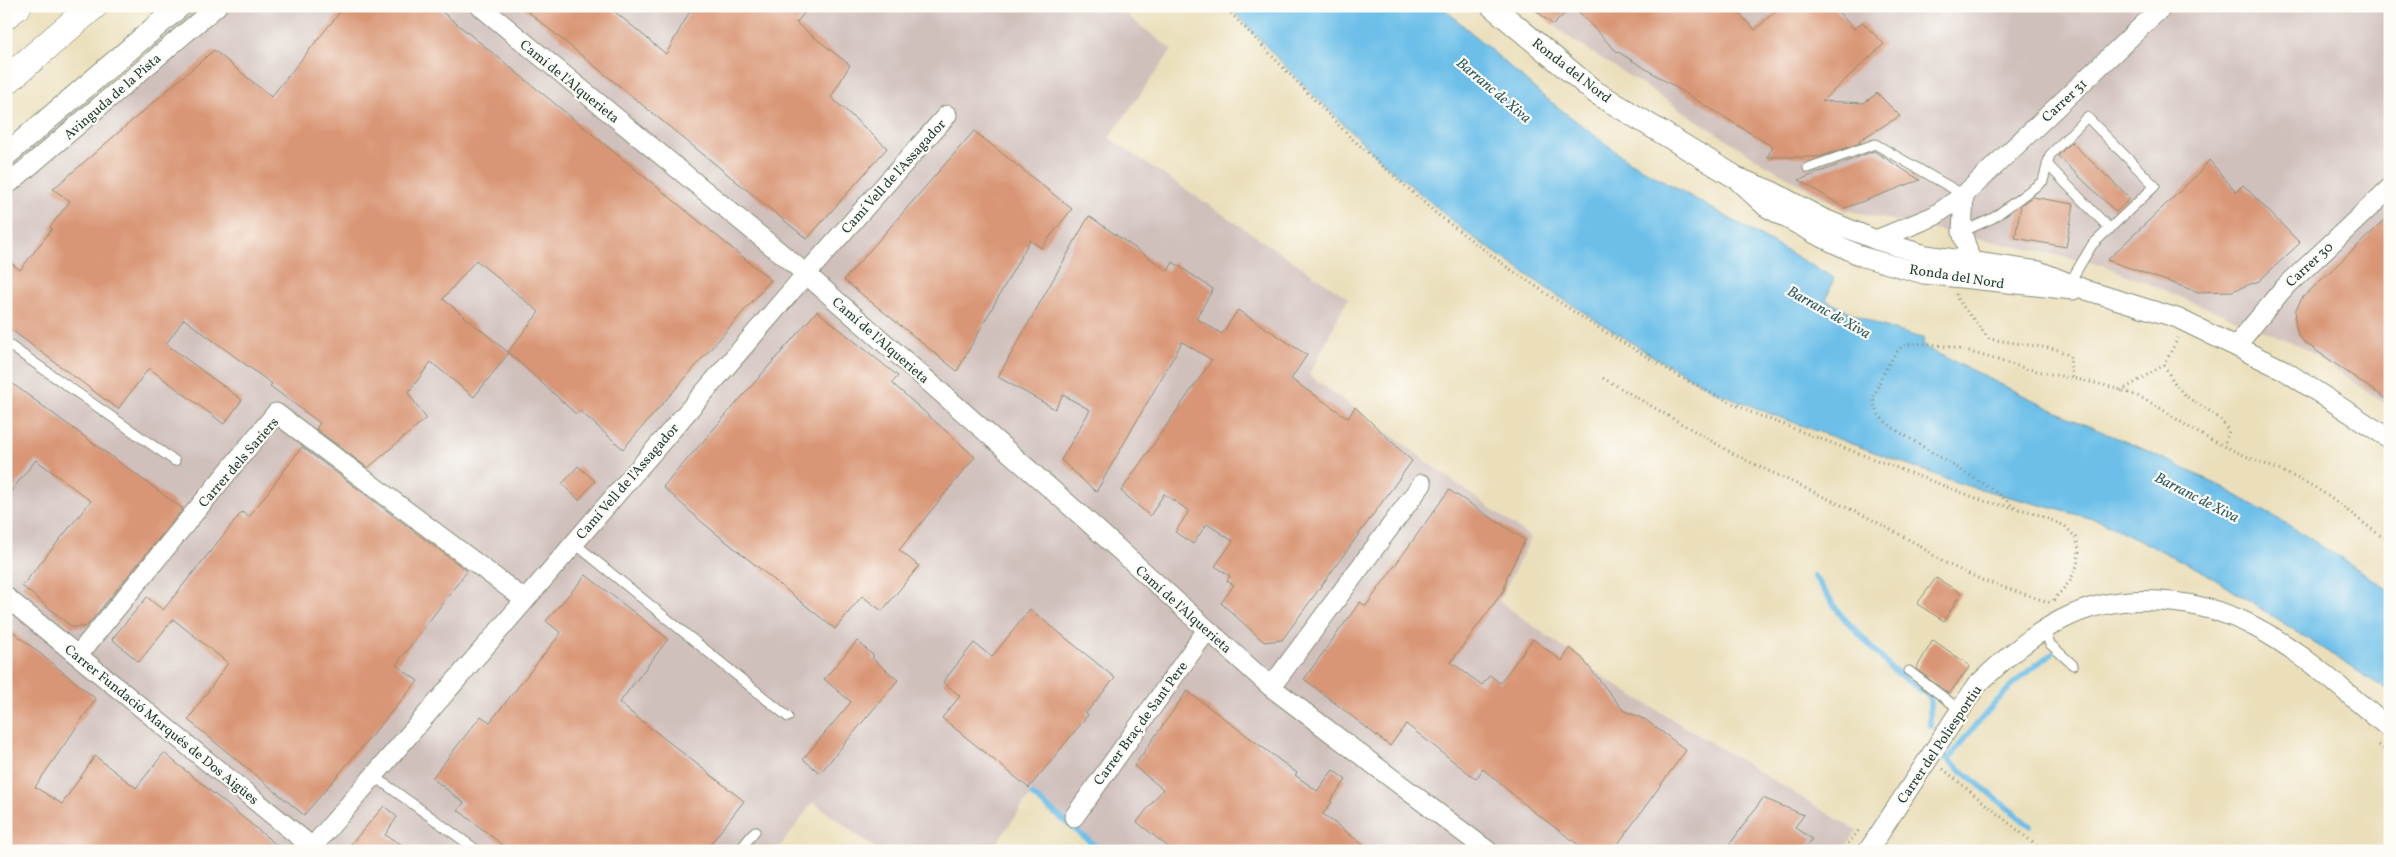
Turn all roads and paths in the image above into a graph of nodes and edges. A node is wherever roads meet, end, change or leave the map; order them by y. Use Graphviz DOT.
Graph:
graph roads {
  1 [pos="17,6"];
  2 [pos="93,6"];
  3 [pos="180,6"];
  4 [pos="480,6"];
  5 [pos="1224,6"];
  6 [pos="1492,6"];
  7 [pos="2163,6"];
  8 [pos="212,9"];
  9 [pos="6,16"];
  10 [pos="6,81"];
  11 [pos="93,81"];
  12 [pos="109,98"];
  13 [pos="74,113"];
  14 [pos="947,114"];
  15 [pos="39,127"];
  16 [pos="54,145"];
  17 [pos="6,155"];
  18 [pos="2047,164"];
  19 [pos="1808,168"];
  20 [pos="1732,175"];
  21 [pos="6,186"];
  22 [pos="2390,188"];
  23 [pos="1964,195"];
  24 [pos="2110,228"];
  25 [pos="1962,232"];
  26 [pos="1876,240"];
  27 [pos="1971,262"];
  28 [pos="806,274"];
  29 [pos="1951,277"];
  30 [pos="2070,282"];
  31 [pos="2089,290"];
  32 [pos="2186,322"];
  33 [pos="6,343"];
  34 [pos="2236,346"];
  35 [pos="2164,365"];
  36 [pos="1603,378"];
  37 [pos="2072,378"];
  38 [pos="2121,391"];
  39 [pos="2390,439"];
  40 [pos="2224,445"];
  41 [pos="174,461"];
  42 [pos="1422,484"];
  43 [pos="2016,509"];
  44 [pos="2390,539"];
  45 [pos="574,543"];
  46 [pos="6,597"];
  47 [pos="525,600"];
  48 [pos="2051,603"];
  49 [pos="1207,630"];
  50 [pos="2044,630"];
  51 [pos="78,656"];
  52 [pos="2073,665"];
  53 [pos="1909,671"];
  54 [pos="1271,687"];
  55 [pos="1959,709"];
  56 [pos="788,717"];
  57 [pos="2390,729"];
  58 [pos="2375,742"];
  59 [pos="2390,754"];
  60 [pos="1929,756"];
  61 [pos="374,776"];
  62 [pos="1074,817"];
  63 [pos="1862,825"];
  64 [pos="755,831"];
  65 [pos="313,850"];
  66 [pos="478,851"];
  67 [pos="739,851"];
  68 [pos="1488,851"];
  69 [pos="1842,851"];
  70 [pos="1868,851"];
  71 [pos="2043,851"];
  1 -- 9 [label="highway"];
  2 -- 10 [label="highway"];
  3 -- 11 [label="street, Avinguda de la Pista"];
  4 -- 28 [label="street, Camí de l'Alquerieta"];
  5 -- 43 [label="path"];
  6 -- 20 [label="street, Ronda del Nord"];
  7 -- 23 [label="street, Carrer 31"];
  8 -- 12 [label="street, Avinguda de la Pista"];
  11 -- 13 [label="street"];
  11 -- 15 [label="street, Avinguda de la Pista"];
  12 -- 13 [label="street"];
  12 -- 16 [label="street, Avinguda de la Pista"];
  13 -- 15 [label="street"];
  13 -- 16 [label="street"];
  14 -- 28 [label="street, Camí Vell de l'Assagador"];
  15 -- 17 [label="street, Avinguda de la Pista"];
  16 -- 21 [label="street, Avinguda de la Pista"];
  18 -- 24 [label="lane"];
  18 -- 24 [label="lane"];
  18 -- 25 [label="lane"];
  19 -- 23 [label="lane"];
  20 -- 26 [label="street, Ronda del Nord"];
  20 -- 29 [label="street, Ronda del Nord"];
  22 -- 34 [label="street, Carrer 30"];
  23 -- 25 [label="street"];
  23 -- 26 [label="street, Carrer 31"];
  24 -- 30 [label="lane"];
  25 -- 27 [label="street"];
  26 -- 27 [label="street, Ronda del Nord"];
  27 -- 30 [label="street, Ronda del Nord"];
  28 -- 45 [label="street, Camí Vell de l'Assagador"];
  28 -- 49 [label="street, Camí de l'Alquerieta"];
  29 -- 31 [label="street, Ronda del Nord"];
  29 -- 37 [label="path"];
  30 -- 31 [label="street, Ronda del Nord"];
  31 -- 32 [label="street, Ronda del Nord"];
  32 -- 34 [label="street, Ronda del Nord"];
  32 -- 35 [label="path"];
  33 -- 41 [label="lane"];
  34 -- 39 [label="street, Ronda del Nord"];
  35 -- 38 [label="path"];
  35 -- 40 [label="path"];
  36 -- 48 [label="path"];
  37 -- 38 [label="path"];
  37 -- 43 [label="path"];
  38 -- 40 [label="path"];
  40 -- 44 [label="path"];
  42 -- 54 [label="street"];
  43 -- 48 [label="path"];
  45 -- 47 [label="street, Camí Vell de l'Assagador"];
  45 -- 56 [label="lane"];
  46 -- 51 [label="street, Carrer Fundació Marqués de Dos Aigües"];
  47 -- 51 [label="street, Carrer dels Sariers"];
  47 -- 61 [label="street, Camí Vell de l'Assagador"];
  48 -- 50 [label="path"];
  49 -- 54 [label="street, Camí de l'Alquerieta"];
  49 -- 62 [label="street, Carrer Braç de Sant Pere"];
  50 -- 52 [label="lane"];
  50 -- 55 [label="street, Carrer del Poliesportiu"];
  50 -- 57 [label="street, Carrer del Poliesportiu"];
  51 -- 65 [label="street, Carrer Fundació Marqués de Dos Aigües"];
  53 -- 55 [label="lane"];
  54 -- 68 [label="street, Camí de l'Alquerieta"];
  55 -- 60 [label="street, Carrer del Poliesportiu"];
  58 -- 59 [label="path"];
  60 -- 70 [label="street, Carrer del Poliesportiu"];
  60 -- 71 [label="path"];
  61 -- 65 [label="street, Camí Vell de l'Assagador"];
  61 -- 66 [label="lane"];
  63 -- 69 [label="path"];
  64 -- 67 [label="lane"];
}
